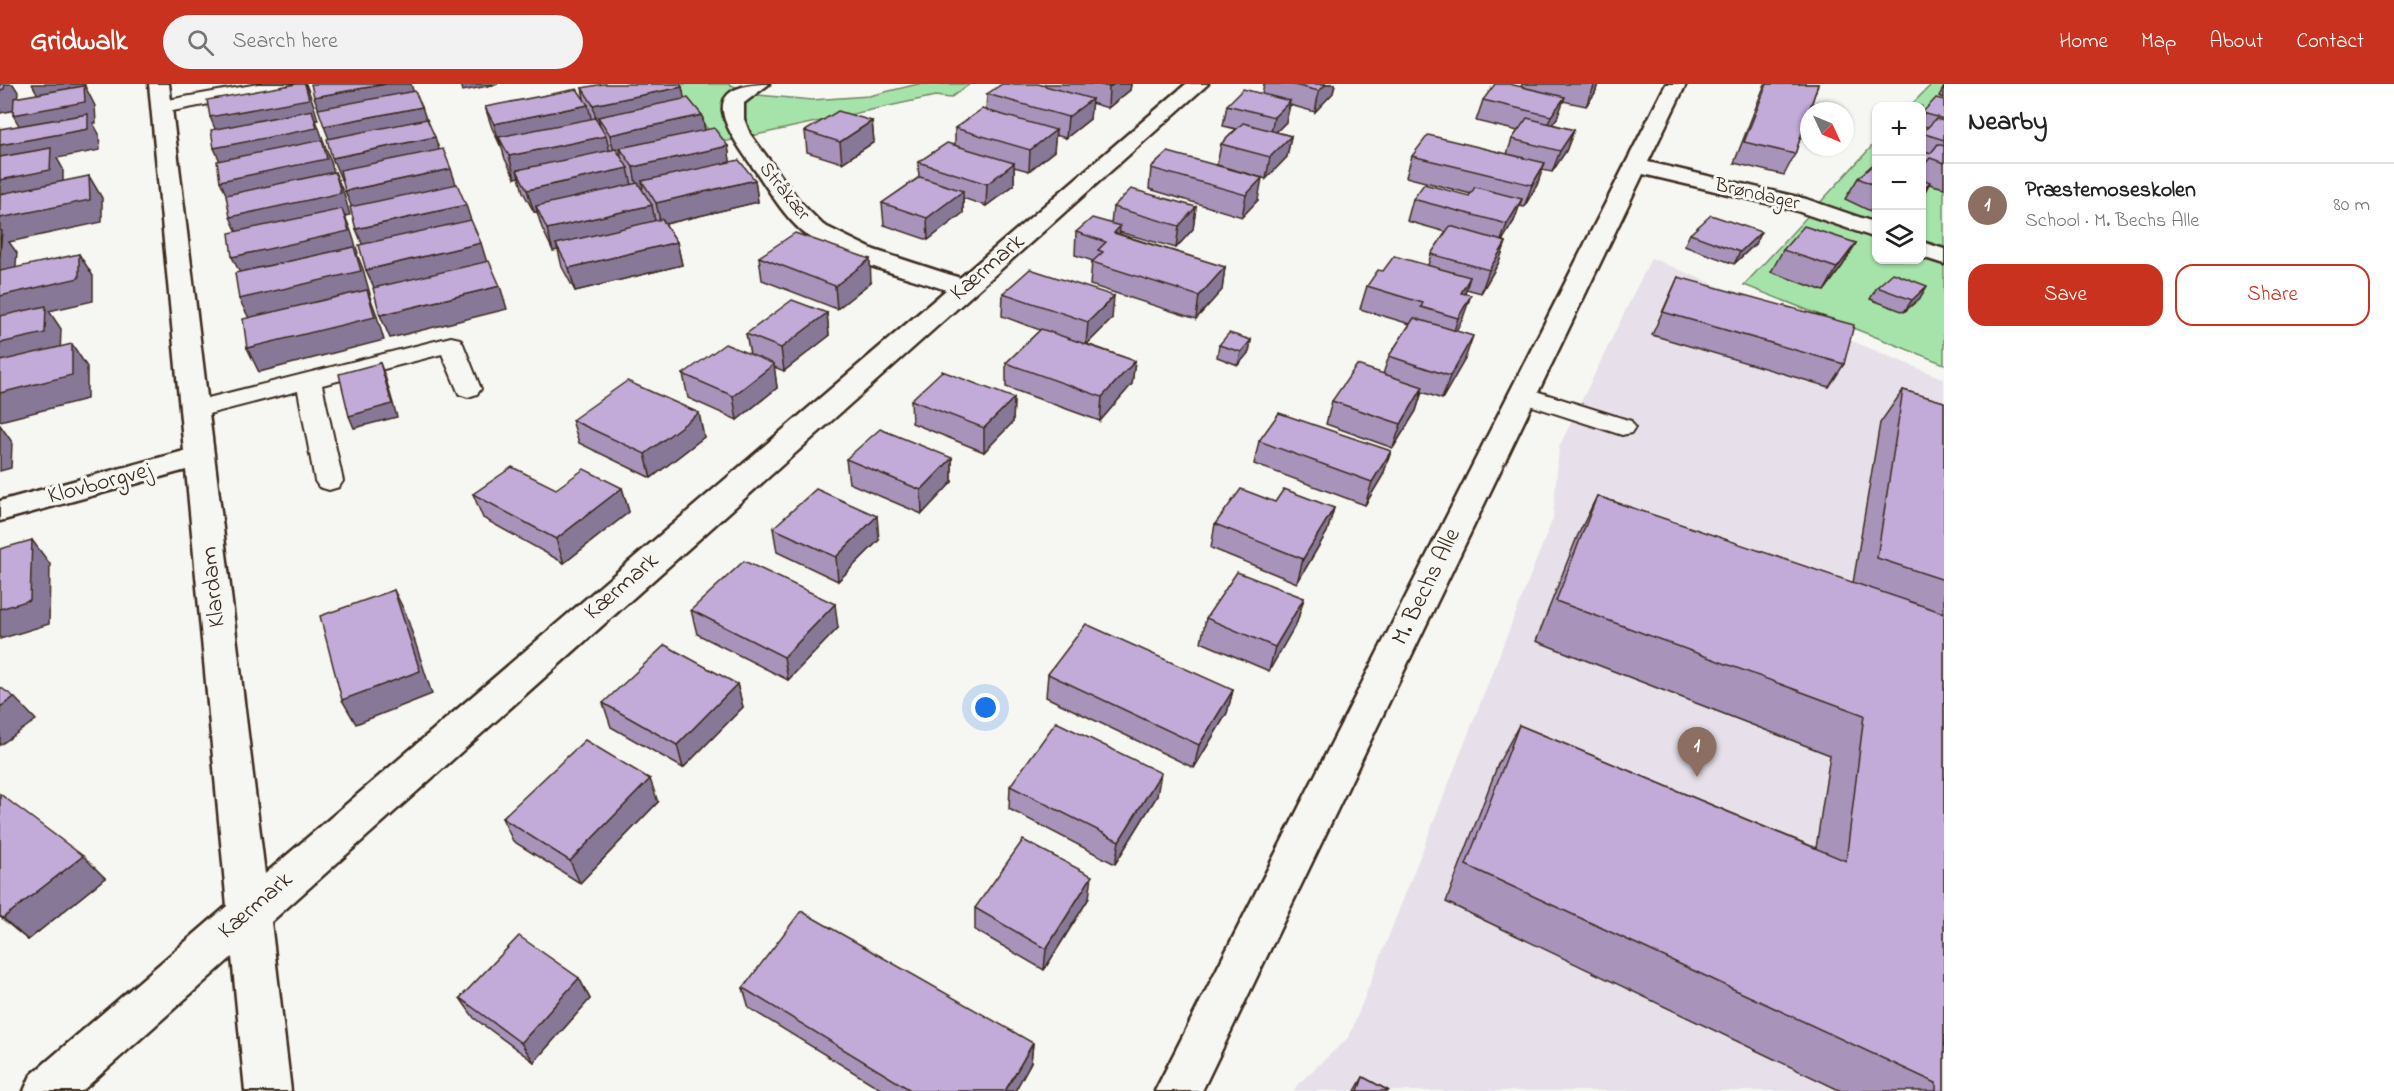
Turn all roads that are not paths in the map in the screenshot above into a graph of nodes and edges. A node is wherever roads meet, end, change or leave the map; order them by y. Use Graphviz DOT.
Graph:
graph roads {
  1 [pos="288,84"];
  2 [pos="759,84"];
  3 [pos="1198,84"];
  4 [pos="1676,84"];
  5 [pos="160,96"];
  6 [pos="1636,166"];
  7 [pos="1872,230"];
  8 [pos="1926,250"];
  9 [pos="1944,257"];
  10 [pos="965,288"];
  11 [pos="308,380"];
  12 [pos="468,389"];
  13 [pos="1523,395"];
  14 [pos="193,410"];
  15 [pos="1622,427"];
  16 [pos="200,456"];
  17 [pos="329,481"];
  18 [pos="0,511"];
  19 [pos="250,912"];
  20 [pos="47,1091"];
  21 [pos="268,1091"];
  22 [pos="1178,1091"];
  1 -- 5 [label="lane"];
  2 -- 10 [label="street, Stråkær"];
  3 -- 10 [label="street, Kærmark"];
  4 -- 6 [label="street, M. Bechs Alle"];
  5 -- 14 [label="street, Klardam"];
  6 -- 7 [label="street, Brøndager"];
  6 -- 13 [label="street, M. Bechs Alle"];
  8 -- 9 [label="street"];
  10 -- 19 [label="street, Kærmark"];
  11 -- 12 [label="lane"];
  11 -- 14 [label="lane"];
  11 -- 17 [label="lane"];
  13 -- 15 [label="lane"];
  13 -- 22 [label="street, M. Bechs Alle"];
  14 -- 16 [label="street, Klardam"];
  16 -- 18 [label="street, Klovborgvej"];
  16 -- 19 [label="street, Klardam"];
  19 -- 20 [label="street, Kærmark"];
  19 -- 21 [label="street, Klardam"];
}
